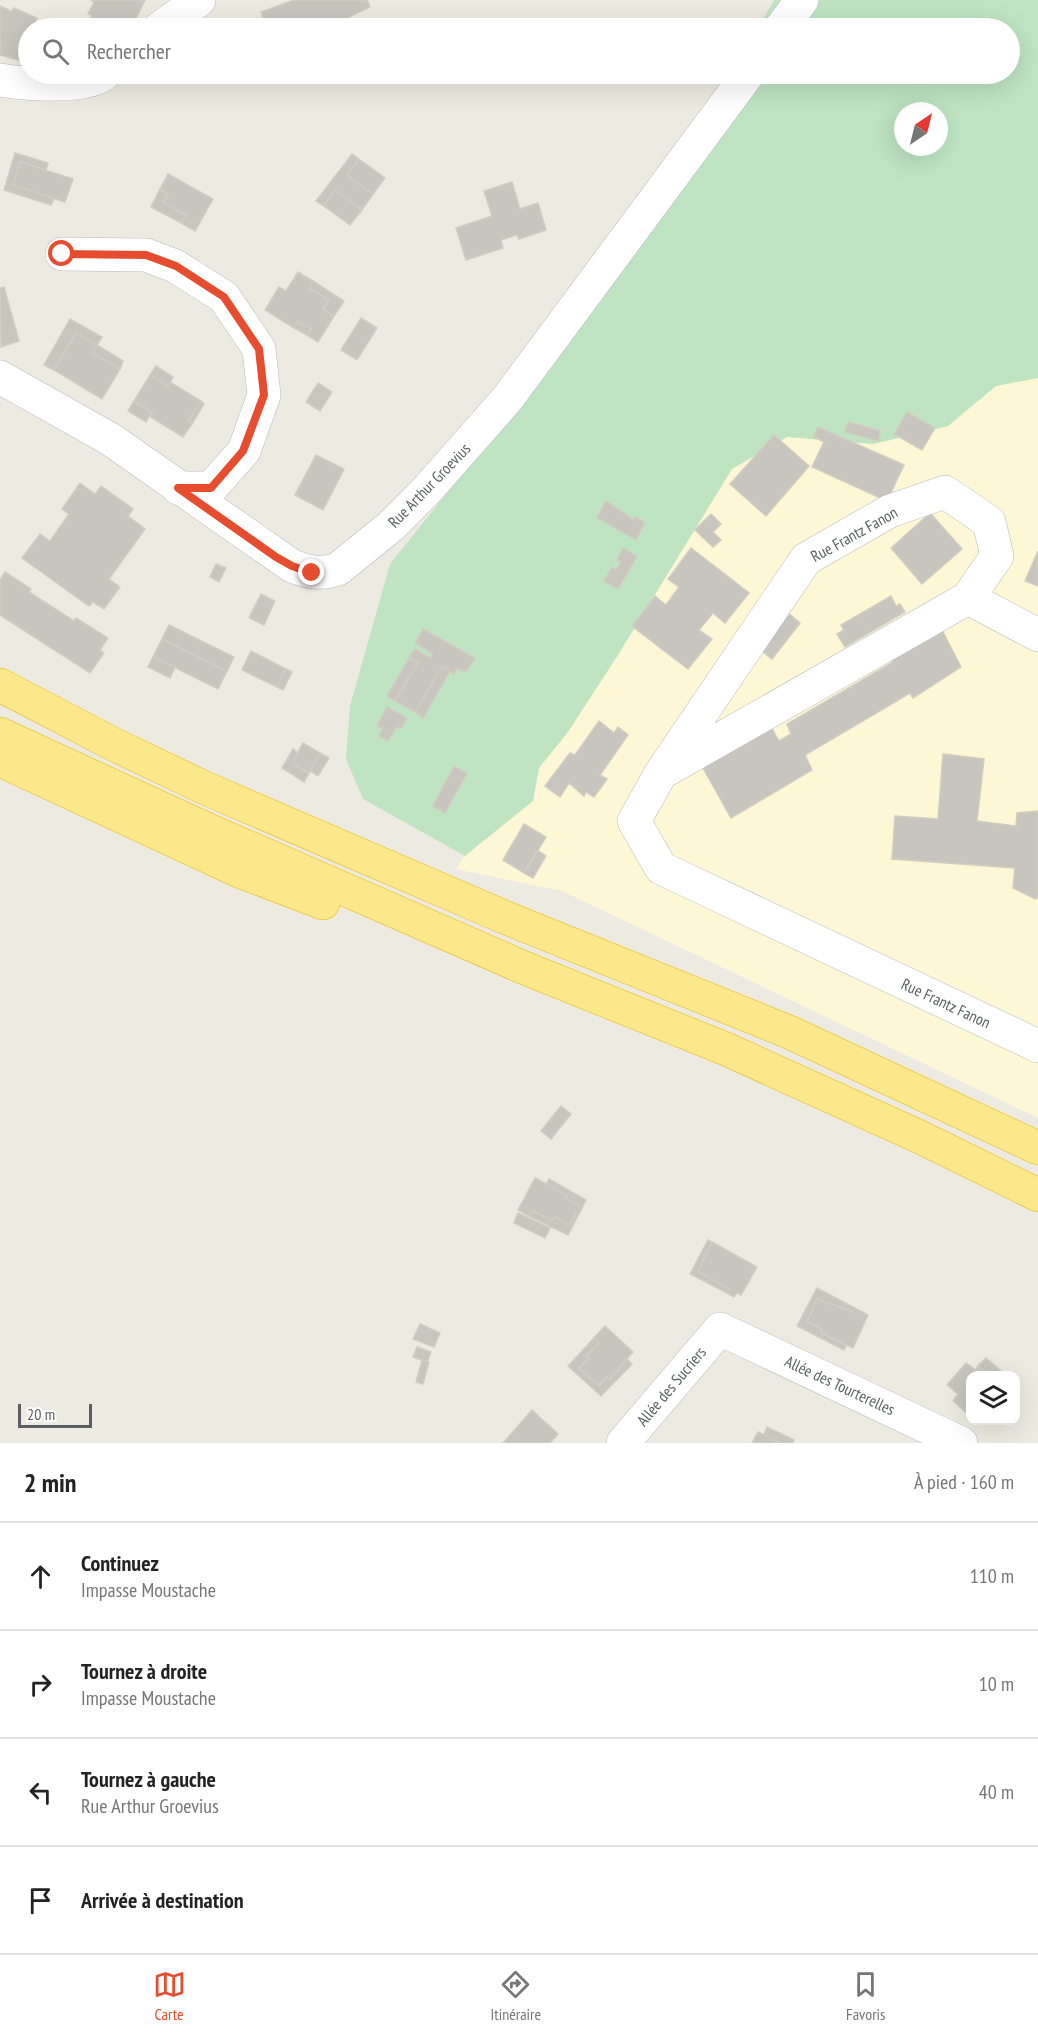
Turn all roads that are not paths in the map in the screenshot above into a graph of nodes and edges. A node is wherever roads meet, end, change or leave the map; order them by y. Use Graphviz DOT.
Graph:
graph roads {
  1 [pos="199,0"];
  2 [pos="802,0"];
  3 [pos="174,18"];
  4 [pos="788,18"];
  5 [pos="0,80"];
  6 [pos="18,81"];
  7 [pos="740,84"];
  8 [pos="62,254"];
  9 [pos="0,377"];
  10 [pos="178,488"];
  11 [pos="968,598"];
  12 [pos="1038,634"];
  13 [pos="0,685"];
  14 [pos="0,734"];
  15 [pos="0,760"];
  16 [pos="661,772"];
  17 [pos="527,969"];
  18 [pos="1038,1046"];
  19 [pos="1038,1148"];
  20 [pos="1038,1195"];
  21 [pos="720,1329"];
  22 [pos="622,1443"];
  23 [pos="960,1443"];
  1 -- 3 [label="street"];
  2 -- 4 [label="street"];
  5 -- 6 [label="street"];
  7 -- 10 [label="street, Rue Arthur Groevius"];
  8 -- 10 [label="street"];
  9 -- 10 [label="street, Rue Arthur Groevius"];
  11 -- 12 [label="street"];
  11 -- 16 [label="street, Rue Frantz Fanon"];
  11 -- 16 [label="street, Rue Frantz Fanon"];
  13 -- 19 [label="highway"];
  14 -- 17 [label="highway"];
  15 -- 17 [label="highway"];
  16 -- 18 [label="street, Rue Frantz Fanon"];
  17 -- 20 [label="highway"];
  21 -- 22 [label="street, Allée des Sucriers"];
  21 -- 23 [label="street, Allée des Tourterelles"];
}
